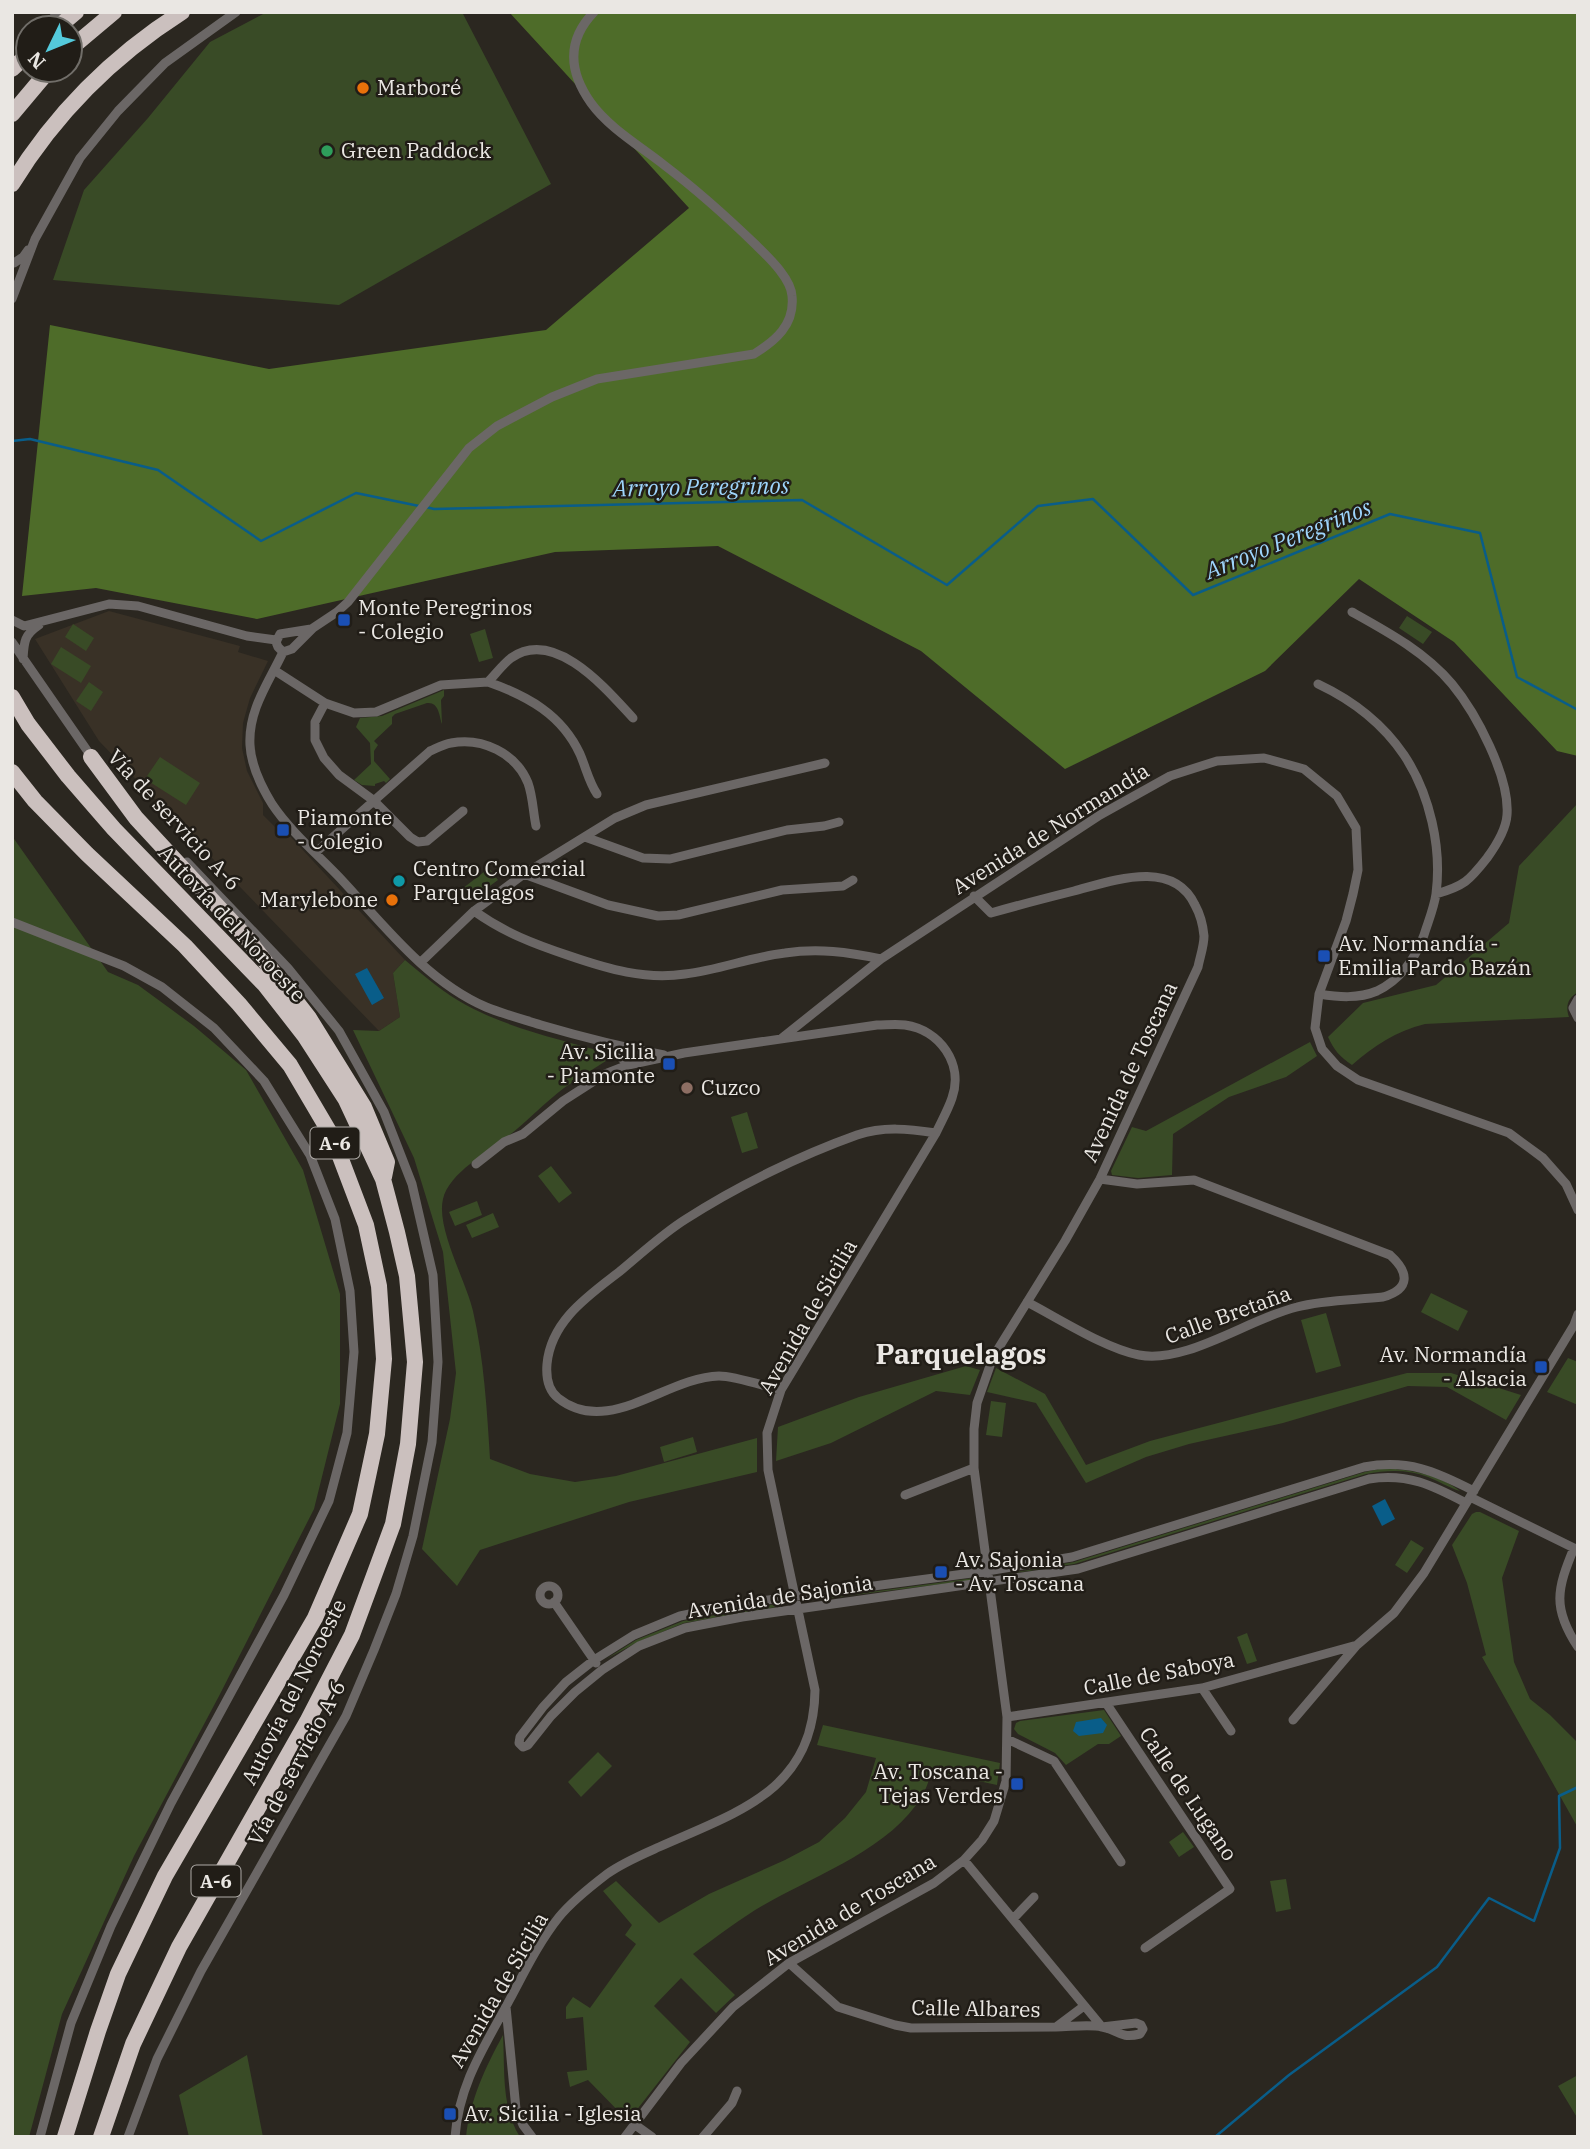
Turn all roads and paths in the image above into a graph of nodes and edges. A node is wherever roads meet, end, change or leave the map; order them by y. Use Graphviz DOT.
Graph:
graph roads {
  1 [pos="114,12"];
  2 [pos="182,12"];
  3 [pos="236,12"];
  4 [pos="594,12"];
  5 [pos="84,37"];
  6 [pos="37,84"];
  7 [pos="12,114"];
  8 [pos="12,184"];
  9 [pos="36,239"];
  10 [pos="13,263"];
  11 [pos="18,282"];
  12 [pos="12,299"];
  13 [pos="1352,612"];
  14 [pos="12,620"];
  15 [pos="43,621"];
  16 [pos="313,628"];
  17 [pos="290,633"];
  18 [pos="276,640"];
  19 [pos="12,642"];
  20 [pos="295,645"];
  21 [pos="283,652"];
  22 [pos="23,659"];
  23 [pos="274,670"];
  24 [pos="488,682"];
  25 [pos="1318,684"];
  26 [pos="12,697"];
  27 [pos="325,704"];
  28 [pos="633,718"];
  29 [pos="91,757"];
  30 [pos="825,763"];
  31 [pos="12,772"];
  32 [pos="597,794"];
  33 [pos="373,800"];
  34 [pos="463,811"];
  35 [pos="839,822"];
  36 [pos="536,826"];
  37 [pos="585,836"];
  38 [pos="315,853"];
  39 [pos="524,874"];
  40 [pos="853,880"];
  41 [pos="1436,894"];
  42 [pos="974,896"];
  43 [pos="474,911"];
  44 [pos="12,922"];
  45 [pos="880,959"];
  46 [pos="421,962"];
  47 [pos="1319,994"];
  48 [pos="1578,999"];
  49 [pos="1578,1018"];
  50 [pos="780,1039"];
  51 [pos="605,1044"];
  52 [pos="667,1056"];
  53 [pos="628,1065"];
  54 [pos="936,1133"];
  55 [pos="476,1164"];
  56 [pos="383,1180"];
  57 [pos="1100,1180"];
  58 [pos="1578,1210"];
  59 [pos="1027,1302"];
  60 [pos="1578,1314"];
  61 [pos="781,1390"];
  62 [pos="974,1468"];
  63 [pos="905,1495"];
  64 [pos="1470,1497"];
  65 [pos="1576,1549"];
  66 [pos="988,1571"];
  67 [pos="989,1583"];
  68 [pos="795,1597"];
  69 [pos="554,1602"];
  70 [pos="799,1610"];
  71 [pos="1357,1645"];
  72 [pos="1578,1647"];
  73 [pos="594,1660"];
  74 [pos="602,1670"];
  75 [pos="1202,1688"];
  76 [pos="1106,1703"];
  77 [pos="1007,1717"];
  78 [pos="1293,1720"];
  79 [pos="1231,1731"];
  80 [pos="1007,1739"];
  81 [pos="964,1860"];
  82 [pos="1121,1862"];
  83 [pos="1034,1897"];
  84 [pos="1013,1919"];
  85 [pos="1145,1948"];
  86 [pos="789,1963"];
  87 [pos="506,2006"];
  88 [pos="1084,2006"];
  89 [pos="1056,2027"];
  90 [pos="737,2091"];
  91 [pos="634,2124"];
  92 [pos="40,2137"];
  93 [pos="65,2137"];
  94 [pos="101,2137"];
  95 [pos="128,2137"];
  96 [pos="456,2137"];
  97 [pos="532,2137"];
  98 [pos="625,2137"];
  99 [pos="652,2137"];
  100 [pos="703,2137"];
  1 -- 5 [label="highway"];
  2 -- 8 [label="highway"];
  3 -- 9 [label="street"];
  4 -- 16 [label="street"];
  6 -- 7 [label="highway"];
  9 -- 10 [label="street"];
  9 -- 11 [label="street"];
  10 -- 11 [label="street"];
  11 -- 12 [label="street"];
  13 -- 41 [label="street"];
  14 -- 15 [label="street"];
  15 -- 18 [label="street"];
  15 -- 22 [label="street"];
  16 -- 17 [label="street"];
  16 -- 20 [label="street"];
  17 -- 18 [label="street"];
  17 -- 20 [label="street"];
  18 -- 21 [label="street"];
  19 -- 22 [label="street, Vía de servicio A-6"];
  20 -- 21 [label="street"];
  21 -- 23 [label="street"];
  22 -- 29 [label="street, Vía de servicio A-6"];
  23 -- 27 [label="street"];
  23 -- 38 [label="street"];
  24 -- 27 [label="street"];
  24 -- 28 [label="street"];
  24 -- 32 [label="street"];
  25 -- 41 [label="street"];
  26 -- 56 [label="highway, Autovía del Noroeste / A-6"];
  27 -- 33 [label="street"];
  29 -- 56 [label="highway"];
  29 -- 95 [label="street, Vía de servicio A-6"];
  30 -- 37 [label="street"];
  31 -- 93 [label="highway, Autovía del Noroeste / A-6"];
  33 -- 34 [label="street"];
  33 -- 36 [label="street"];
  33 -- 38 [label="street"];
  35 -- 37 [label="street"];
  37 -- 39 [label="street"];
  38 -- 46 [label="street"];
  39 -- 40 [label="street"];
  39 -- 43 [label="street"];
  41 -- 47 [label="street"];
  42 -- 45 [label="street, Avenida de Normandía"];
  42 -- 47 [label="street, Avenida de Normandía"];
  42 -- 57 [label="street, Avenida de Toscana"];
  43 -- 45 [label="street"];
  43 -- 46 [label="street"];
  44 -- 92 [label="street"];
  45 -- 50 [label="street, Avenida de Normandía"];
  46 -- 51 [label="street"];
  47 -- 58 [label="street, Avenida de Normandía"];
  48 -- 49 [label="street"];
  50 -- 52 [label="street, Avenida de Sicilia"];
  50 -- 54 [label="street, Avenida de Sicilia"];
  51 -- 52 [label="street"];
  51 -- 53 [label="street"];
  52 -- 53 [label="street, Avenida de Sicilia"];
  53 -- 55 [label="street, Avenida de Sicilia"];
  54 -- 61 [label="street, Avenida de Sicilia"];
  54 -- 61 [label="street"];
  56 -- 94 [label="highway, Autovía del Noroeste / A-6"];
  57 -- 59 [label="street, Avenida de Toscana"];
  57 -- 59 [label="street, Calle Bretaña"];
  59 -- 62 [label="street, Avenida de Toscana"];
  60 -- 64 [label="street"];
  61 -- 68 [label="street, Avenida de Sicilia"];
  62 -- 63 [label="street"];
  62 -- 66 [label="street, Avenida de Toscana"];
  64 -- 65 [label="street"];
  64 -- 66 [label="street, Avenida de Sajonia"];
  64 -- 67 [label="street, Avenida de Sajonia"];
  64 -- 71 [label="street, Calle de Saboya"];
  65 -- 72 [label="street"];
  66 -- 67 [label="street, Avenida de Toscana"];
  66 -- 68 [label="street, Avenida de Sajonia"];
  67 -- 70 [label="street, Avenida de Sajonia"];
  67 -- 77 [label="street, Avenida de Toscana"];
  68 -- 70 [label="street, Avenida de Sicilia"];
  68 -- 73 [label="street, Avenida de Sajonia"];
  69 -- 73 [label="street"];
  70 -- 74 [label="street, Avenida de Sajonia"];
  70 -- 87 [label="street, Avenida de Sicilia"];
  71 -- 75 [label="street, Calle de Saboya"];
  71 -- 78 [label="street, Calle de Saboya"];
  73 -- 74 [label="street"];
  73 -- 74 [label="street, Avenida de Sajonia"];
  75 -- 76 [label="street, Calle de Saboya"];
  75 -- 79 [label="street"];
  76 -- 77 [label="street, Calle de Saboya"];
  76 -- 85 [label="street, Calle de Lugano"];
  77 -- 80 [label="street, Avenida de Toscana"];
  80 -- 81 [label="street, Avenida de Toscana"];
  80 -- 82 [label="street"];
  81 -- 84 [label="street, Calle Albares"];
  81 -- 86 [label="street, Avenida de Toscana"];
  83 -- 84 [label="street"];
  84 -- 88 [label="street, Calle Albares"];
  86 -- 89 [label="street, Calle Albares"];
  86 -- 91 [label="street, Avenida de Toscana"];
  87 -- 96 [label="street, Avenida de Sicilia"];
  87 -- 97 [label="street"];
  88 -- 89 [label="street, Calle Albares"];
  88 -- 89 [label="street, Calle Albares"];
  90 -- 100 [label="street"];
  91 -- 98 [label="street, Avenida de Toscana"];
  91 -- 99 [label="street"];
}
